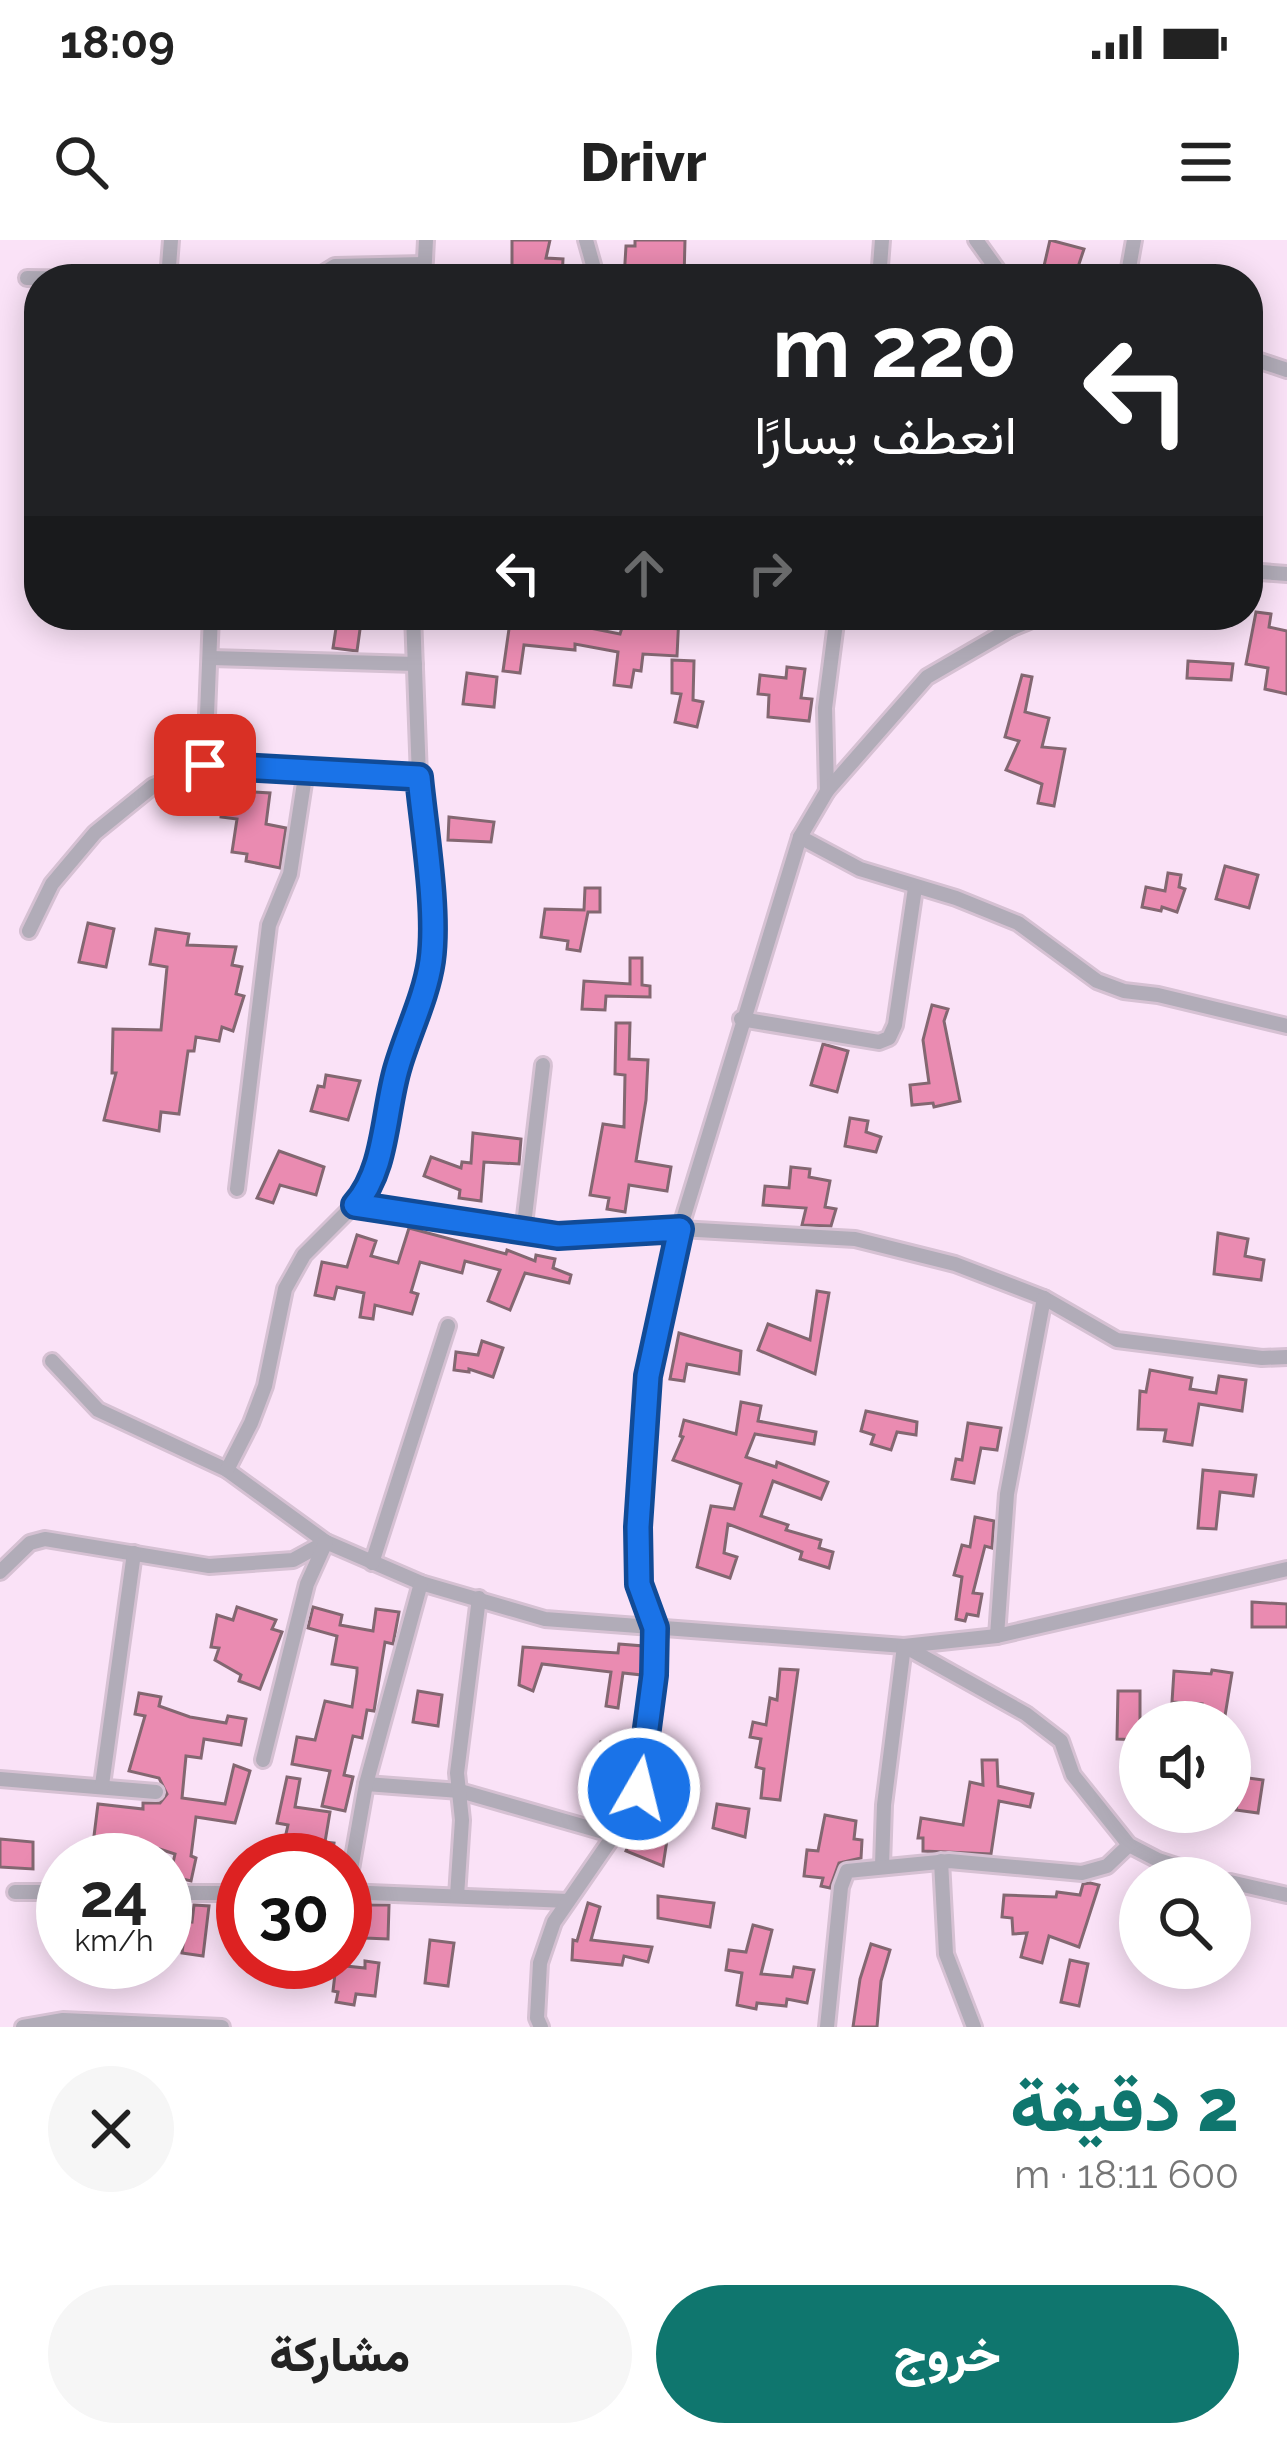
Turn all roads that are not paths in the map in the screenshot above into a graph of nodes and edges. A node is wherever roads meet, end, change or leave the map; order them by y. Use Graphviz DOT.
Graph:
graph roads {
  1 [pos="211,630"];
  2 [pos="414,630"];
  3 [pos="835,630"];
  4 [pos="1008,630"];
  5 [pos="211,658"];
  6 [pos="415,664"];
  7 [pos="205,765"];
  8 [pos="306,770"];
  9 [pos="419,777"];
  10 [pos="827,791"];
  11 [pos="800,837"];
  12 [pos="915,888"];
  13 [pos="29,931"];
  14 [pos="741,1018"];
  15 [pos="1287,1026"];
  16 [pos="543,1065"];
  17 [pos="237,1189"];
  18 [pos="355,1205"];
  19 [pos="680,1229"];
  20 [pos="523,1233"];
  21 [pos="1044,1298"];
  22 [pos="448,1326"];
  23 [pos="1287,1357"];
  24 [pos="52,1361"];
  25 [pos="226,1470"];
  26 [pos="326,1542"];
  27 [pos="134,1553"];
  28 [pos="372,1563"];
  29 [pos="1287,1569"];
  30 [pos="0,1572"];
  31 [pos="421,1583"];
  32 [pos="479,1598"];
  33 [pos="655,1628"];
  34 [pos="997,1636"];
  35 [pos="904,1646"];
  36 [pos="263,1760"];
  37 [pos="0,1779"];
  38 [pos="366,1784"];
  39 [pos="102,1785"];
  40 [pos="156,1792"];
  41 [pos="460,1792"];
  42 [pos="357,1833"];
  43 [pos="614,1835"];
  44 [pos="1129,1845"];
  45 [pos="1152,1857"];
  46 [pos="941,1861"];
  47 [pos="882,1865"];
  48 [pos="1251,1887"];
  49 [pos="15,1892"];
  50 [pos="36,1892"];
  51 [pos="372,1893"];
  52 [pos="1287,1895"];
  53 [pos="457,1896"];
  54 [pos="568,1900"];
  55 [pos="23,2027"];
  56 [pos="222,2027"];
  57 [pos="541,2027"];
  58 [pos="827,2027"];
  59 [pos="974,2027"];
  1 -- 5 [label="street"];
  2 -- 6 [label="street"];
  3 -- 10 [label="street"];
  4 -- 10 [label="street"];
  5 -- 6 [label="street"];
  5 -- 7 [label="street"];
  6 -- 9 [label="street"];
  7 -- 8 [label="street"];
  7 -- 13 [label="street"];
  8 -- 9 [label="street"];
  8 -- 17 [label="street"];
  9 -- 18 [label="street"];
  10 -- 11 [label="street"];
  11 -- 12 [label="street"];
  11 -- 14 [label="street"];
  12 -- 14 [label="street"];
  12 -- 15 [label="street"];
  14 -- 19 [label="street"];
  16 -- 20 [label="street"];
  18 -- 20 [label="street"];
  18 -- 25 [label="street"];
  19 -- 20 [label="street"];
  19 -- 21 [label="street"];
  19 -- 33 [label="street"];
  21 -- 23 [label="street"];
  21 -- 34 [label="street"];
  22 -- 28 [label="street"];
  24 -- 25 [label="street"];
  25 -- 26 [label="street"];
  26 -- 27 [label="street"];
  26 -- 28 [label="street"];
  26 -- 36 [label="street"];
  27 -- 30 [label="street"];
  27 -- 39 [label="street"];
  28 -- 31 [label="street"];
  29 -- 34 [label="street"];
  31 -- 32 [label="street"];
  31 -- 38 [label="street"];
  32 -- 33 [label="street"];
  32 -- 41 [label="street"];
  33 -- 35 [label="street"];
  33 -- 43 [label="street"];
  34 -- 35 [label="street"];
  35 -- 44 [label="street"];
  35 -- 47 [label="street"];
  37 -- 39 [label="street"];
  38 -- 41 [label="street"];
  38 -- 42 [label="street"];
  39 -- 40 [label="street"];
  41 -- 43 [label="street"];
  41 -- 53 [label="street"];
  43 -- 54 [label="street"];
  44 -- 45 [label="street"];
  44 -- 46 [label="street"];
  46 -- 47 [label="street"];
  46 -- 59 [label="street"];
  47 -- 58 [label="street"];
  48 -- 52 [label="street"];
  49 -- 50 [label="street"];
  51 -- 53 [label="street"];
  53 -- 54 [label="street"];
  54 -- 57 [label="street"];
  55 -- 56 [label="street"];
}
